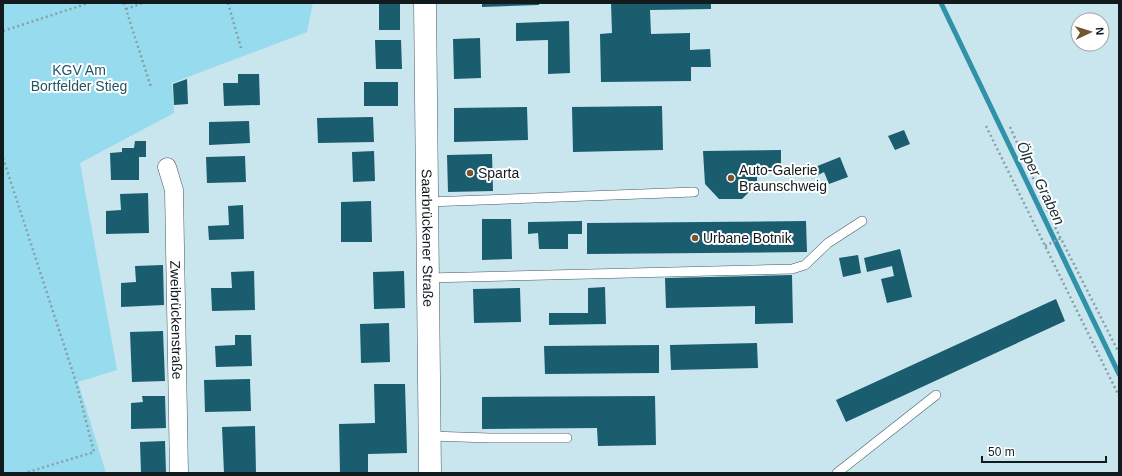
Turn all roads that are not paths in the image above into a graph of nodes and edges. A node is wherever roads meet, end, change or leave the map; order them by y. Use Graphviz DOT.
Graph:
graph roads {
  1 [pos="425,3"];
  2 [pos="167,167"];
  3 [pos="694,192"];
  4 [pos="427,202"];
  5 [pos="862,220"];
  6 [pos="428,278"];
  7 [pos="936,395"];
  8 [pos="430,436"];
  9 [pos="567,438"];
  10 [pos="179,473"];
  11 [pos="430,473"];
  12 [pos="837,473"];
  1 -- 4 [label="street, Saarbrückener Straße"];
  2 -- 10 [label="street, Zweibrückenstraße"];
  3 -- 4 [label="lane"];
  4 -- 6 [label="street, Saarbrückener Straße"];
  5 -- 6 [label="lane"];
  6 -- 8 [label="street, Saarbrückener Straße"];
  7 -- 12 [label="lane"];
  8 -- 9 [label="lane"];
  8 -- 11 [label="street, Saarbrückener Straße"];
}
